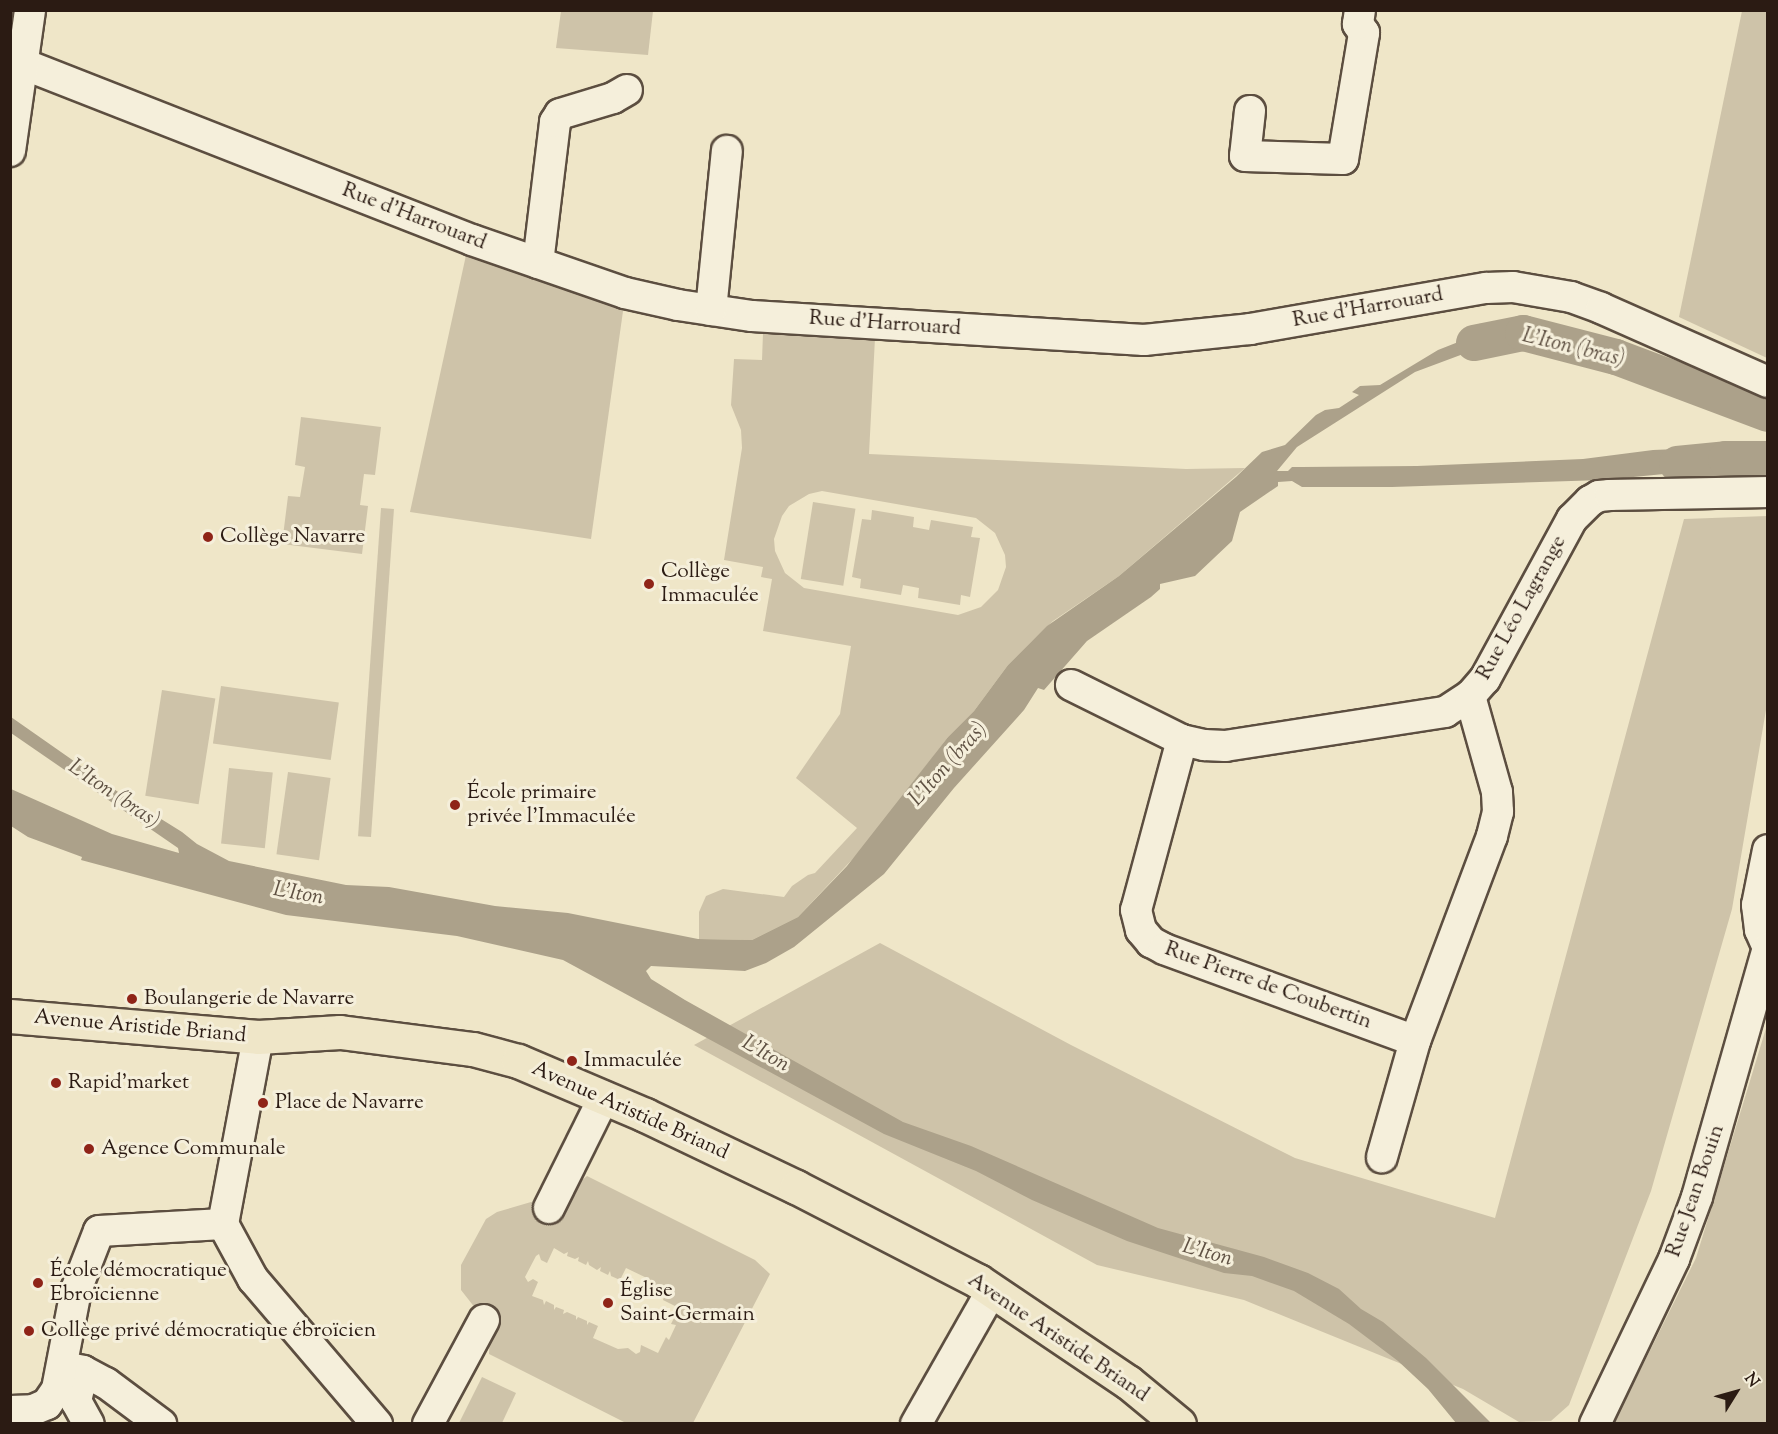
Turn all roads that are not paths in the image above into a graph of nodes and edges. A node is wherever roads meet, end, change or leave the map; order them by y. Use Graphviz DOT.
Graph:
graph roads {
  1 [pos="30,10"];
  2 [pos="1360,10"];
  3 [pos="23,64"];
  4 [pos="627,90"];
  5 [pos="1250,111"];
  6 [pos="10,151"];
  7 [pos="727,151"];
  8 [pos="538,263"];
  9 [pos="711,310"];
  10 [pos="1767,382"];
  11 [pos="1767,492"];
  12 [pos="1071,685"];
  13 [pos="1470,696"];
  14 [pos="1182,740"];
  15 [pos="1767,850"];
  16 [pos="1767,948"];
  17 [pos="10,1016"];
  18 [pos="258,1037"];
  19 [pos="1415,1041"];
  20 [pos="604,1097"];
  21 [pos="1382,1157"];
  22 [pos="549,1208"];
  23 [pos="223,1224"];
  24 [pos="992,1290"];
  25 [pos="484,1320"];
  26 [pos="73,1369"];
  27 [pos="10,1411"];
  28 [pos="89,1424"];
  29 [pos="160,1424"];
  30 [pos="377,1424"];
  31 [pos="428,1424"];
  32 [pos="916,1424"];
  33 [pos="1179,1424"];
  34 [pos="1595,1424"];
  1 -- 3 [label="street"];
  2 -- 5 [label="street"];
  3 -- 6 [label="street"];
  3 -- 8 [label="street, Rue d'Harrouard"];
  4 -- 8 [label="street"];
  7 -- 9 [label="street"];
  8 -- 9 [label="street, Rue d'Harrouard"];
  9 -- 10 [label="street, Rue d'Harrouard"];
  11 -- 13 [label="street, Rue Léo Lagrange"];
  12 -- 14 [label="street, Rue Léo Lagrange"];
  13 -- 14 [label="street, Rue Léo Lagrange"];
  13 -- 19 [label="street"];
  14 -- 19 [label="street, Rue Pierre de Coubertin"];
  15 -- 16 [label="street, Rue Jean Bouin"];
  16 -- 34 [label="street, Rue Jean Bouin"];
  17 -- 18 [label="main road, Avenue Aristide Briand"];
  18 -- 20 [label="main road, Avenue Aristide Briand"];
  18 -- 23 [label="street"];
  19 -- 21 [label="street"];
  20 -- 22 [label="street"];
  20 -- 24 [label="main road, Avenue Aristide Briand"];
  23 -- 26 [label="street"];
  23 -- 30 [label="street"];
  24 -- 32 [label="street"];
  24 -- 33 [label="main road, Avenue Aristide Briand"];
  25 -- 31 [label="street"];
  26 -- 27 [label="street"];
  26 -- 28 [label="street"];
  26 -- 29 [label="street"];
}
